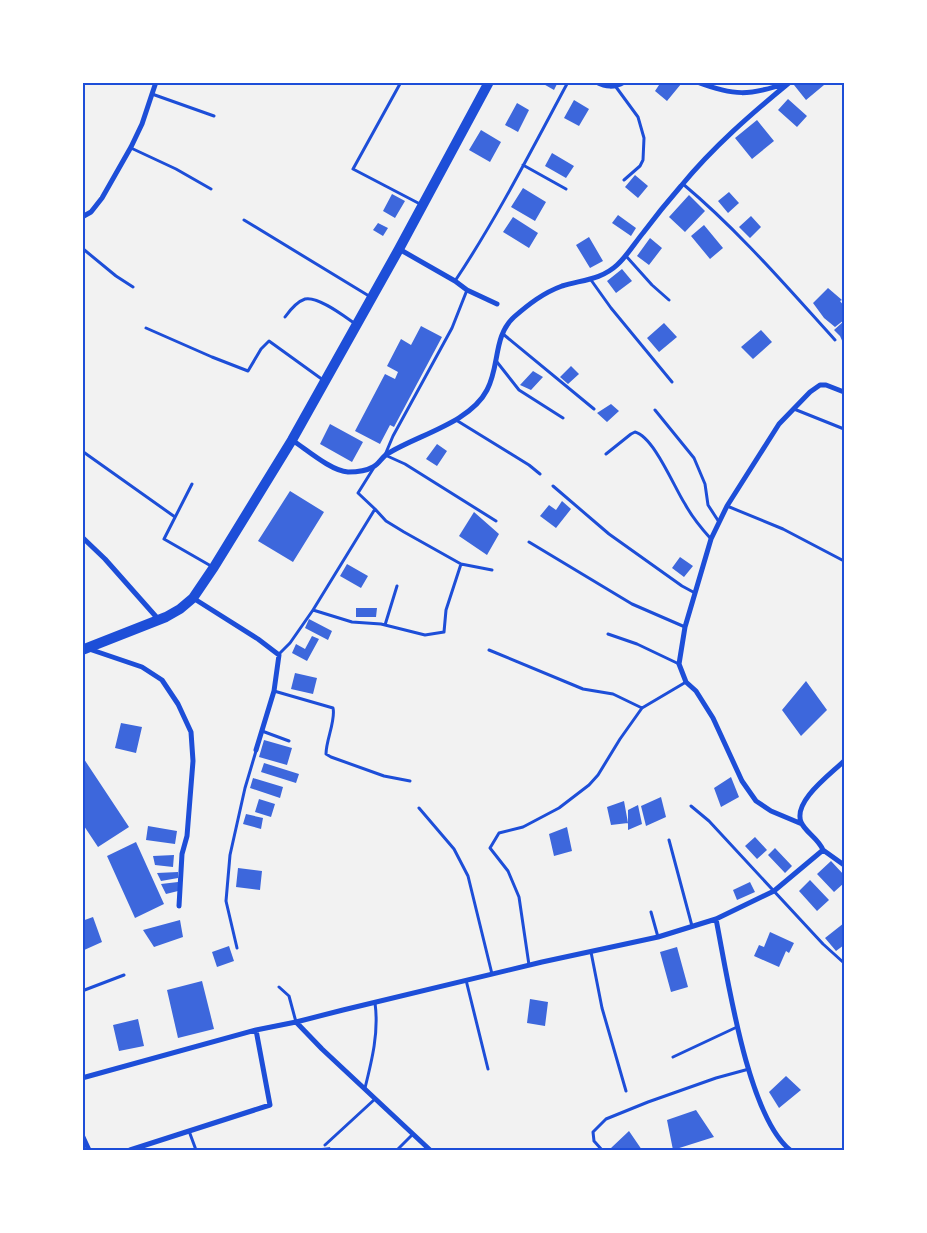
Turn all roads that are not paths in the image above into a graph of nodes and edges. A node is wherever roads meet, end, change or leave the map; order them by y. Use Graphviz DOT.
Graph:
graph roads {
  1 [pos="156,82"];
  2 [pos="400,82"];
  3 [pos="489,82"];
  4 [pos="568,82"];
  5 [pos="596,82"];
  6 [pos="624,82"];
  7 [pos="697,82"];
  8 [pos="790,82"];
  9 [pos="616,86"];
  10 [pos="152,94"];
  11 [pos="214,116"];
  12 [pos="131,147"];
  13 [pos="523,165"];
  14 [pos="624,180"];
  15 [pos="682,184"];
  16 [pos="212,189"];
  17 [pos="566,189"];
  18 [pos="422,205"];
  19 [pos="82,218"];
  20 [pos="244,220"];
  21 [pos="82,248"];
  22 [pos="399,248"];
  23 [pos="626,256"];
  24 [pos="591,280"];
  25 [pos="455,281"];
  26 [pos="134,287"];
  27 [pos="467,290"];
  28 [pos="372,298"];
  29 [pos="669,300"];
  30 [pos="497,304"];
  31 [pos="284,317"];
  32 [pos="357,325"];
  33 [pos="146,328"];
  34 [pos="502,334"];
  35 [pos="835,340"];
  36 [pos="495,360"];
  37 [pos="325,382"];
  38 [pos="672,382"];
  39 [pos="844,392"];
  40 [pos="594,409"];
  41 [pos="794,409"];
  42 [pos="655,410"];
  43 [pos="563,418"];
  44 [pos="455,419"];
  45 [pos="844,429"];
  46 [pos="292,440"];
  47 [pos="82,451"];
  48 [pos="606,454"];
  49 [pos="386,455"];
  50 [pos="374,466"];
  51 [pos="540,474"];
  52 [pos="192,484"];
  53 [pos="553,486"];
  54 [pos="727,506"];
  55 [pos="375,509"];
  56 [pos="175,517"];
  57 [pos="496,521"];
  58 [pos="719,522"];
  59 [pos="82,537"];
  60 [pos="710,539"];
  61 [pos="528,542"];
  62 [pos="844,561"];
  63 [pos="461,564"];
  64 [pos="214,567"];
  65 [pos="492,570"];
  66 [pos="397,586"];
  67 [pos="695,593"];
  68 [pos="193,598"];
  69 [pos="313,610"];
  70 [pos="159,620"];
  71 [pos="385,625"];
  72 [pos="685,628"];
  73 [pos="608,634"];
  74 [pos="85,649"];
  75 [pos="489,650"];
  76 [pos="278,655"];
  77 [pos="679,664"];
  78 [pos="686,682"];
  79 [pos="274,691"];
  80 [pos="642,708"];
  81 [pos="261,731"];
  82 [pos="289,741"];
  83 [pos="256,750"];
  84 [pos="844,761"];
  85 [pos="410,781"];
  86 [pos="691,806"];
  87 [pos="419,808"];
  88 [pos="802,824"];
  89 [pos="668,840"];
  90 [pos="823,850"];
  91 [pos="844,865"];
  92 [pos="774,891"];
  93 [pos="179,906"];
  94 [pos="650,912"];
  95 [pos="716,918"];
  96 [pos="692,926"];
  97 [pos="658,937"];
  98 [pos="237,948"];
  99 [pos="591,952"];
  100 [pos="844,963"];
  101 [pos="529,965"];
  102 [pos="492,974"];
  103 [pos="124,975"];
  104 [pos="466,980"];
  105 [pos="279,986"];
  106 [pos="82,991"];
  107 [pos="375,1002"];
  108 [pos="296,1022"];
  109 [pos="738,1026"];
  110 [pos="256,1030"];
  111 [pos="673,1058"];
  112 [pos="488,1069"];
  113 [pos="749,1069"];
  114 [pos="82,1078"];
  115 [pos="364,1088"];
  116 [pos="626,1091"];
  117 [pos="375,1099"];
  118 [pos="189,1131"];
  119 [pos="413,1134"];
  120 [pos="82,1135"];
  121 [pos="325,1145"];
  122 [pos="89,1150"];
  123 [pos="130,1150"];
  124 [pos="196,1150"];
  125 [pos="397,1150"];
  126 [pos="430,1150"];
  127 [pos="602,1150"];
  128 [pos="790,1150"];
  1 -- 10 [label="street"];
  2 -- 18 [label="lane"];
  3 -- 18 [label="main road"];
  4 -- 13 [label="lane"];
  5 -- 9 [label="street"];
  6 -- 9 [label="street"];
  7 -- 8 [label="street"];
  8 -- 15 [label="street"];
  9 -- 14 [label="lane"];
  10 -- 11 [label="lane"];
  10 -- 12 [label="street"];
  12 -- 16 [label="lane"];
  12 -- 19 [label="street"];
  13 -- 17 [label="lane"];
  13 -- 25 [label="lane"];
  15 -- 23 [label="street"];
  15 -- 35 [label="lane"];
  18 -- 22 [label="main road"];
  20 -- 28 [label="lane"];
  21 -- 26 [label="lane"];
  22 -- 25 [label="street"];
  22 -- 28 [label="main road"];
  23 -- 24 [label="street"];
  23 -- 29 [label="lane"];
  24 -- 34 [label="street"];
  24 -- 38 [label="lane"];
  25 -- 27 [label="street"];
  27 -- 30 [label="street"];
  27 -- 49 [label="lane"];
  28 -- 32 [label="main road"];
  31 -- 32 [label="lane"];
  32 -- 37 [label="main road"];
  33 -- 37 [label="lane"];
  34 -- 36 [label="street"];
  34 -- 40 [label="lane"];
  36 -- 43 [label="lane"];
  36 -- 44 [label="street"];
  37 -- 46 [label="main road"];
  39 -- 41 [label="street"];
  41 -- 45 [label="lane"];
  41 -- 54 [label="street"];
  42 -- 58 [label="lane"];
  44 -- 49 [label="street"];
  44 -- 51 [label="lane"];
  46 -- 50 [label="street"];
  46 -- 64 [label="main road"];
  47 -- 56 [label="lane"];
  48 -- 60 [label="lane"];
  49 -- 50 [label="street"];
  49 -- 57 [label="lane"];
  50 -- 55 [label="lane"];
  52 -- 56 [label="lane"];
  53 -- 67 [label="lane"];
  54 -- 58 [label="street"];
  54 -- 62 [label="lane"];
  55 -- 63 [label="lane"];
  55 -- 69 [label="lane"];
  56 -- 64 [label="lane"];
  58 -- 60 [label="street"];
  59 -- 70 [label="street"];
  60 -- 67 [label="street"];
  61 -- 72 [label="lane"];
  63 -- 65 [label="lane"];
  63 -- 71 [label="lane"];
  64 -- 68 [label="main road"];
  66 -- 71 [label="lane"];
  67 -- 72 [label="street"];
  68 -- 70 [label="main road"];
  68 -- 76 [label="street"];
  69 -- 71 [label="lane"];
  69 -- 76 [label="lane"];
  70 -- 74 [label="main road"];
  72 -- 77 [label="street"];
  73 -- 77 [label="lane"];
  74 -- 93 [label="street"];
  75 -- 80 [label="lane"];
  76 -- 79 [label="street"];
  77 -- 78 [label="street"];
  78 -- 80 [label="lane"];
  78 -- 88 [label="street"];
  79 -- 81 [label="street"];
  79 -- 85 [label="lane"];
  80 -- 101 [label="lane"];
  81 -- 82 [label="lane"];
  81 -- 83 [label="street"];
  83 -- 98 [label="lane"];
  84 -- 88 [label="street"];
  86 -- 92 [label="lane"];
  87 -- 102 [label="lane"];
  88 -- 90 [label="street"];
  89 -- 96 [label="lane"];
  90 -- 91 [label="street"];
  90 -- 92 [label="street"];
  92 -- 95 [label="street"];
  92 -- 100 [label="lane"];
  94 -- 97 [label="lane"];
  95 -- 96 [label="street"];
  95 -- 109 [label="street"];
  96 -- 97 [label="street"];
  97 -- 99 [label="street"];
  99 -- 101 [label="street"];
  99 -- 116 [label="lane"];
  101 -- 102 [label="street"];
  102 -- 104 [label="street"];
  103 -- 106 [label="lane"];
  104 -- 107 [label="street"];
  104 -- 112 [label="lane"];
  105 -- 108 [label="lane"];
  107 -- 108 [label="street"];
  107 -- 115 [label="lane"];
  108 -- 110 [label="street"];
  108 -- 115 [label="street"];
  109 -- 111 [label="lane"];
  109 -- 113 [label="street"];
  110 -- 114 [label="street"];
  110 -- 118 [label="street"];
  113 -- 127 [label="lane"];
  113 -- 128 [label="street"];
  115 -- 117 [label="street"];
  117 -- 119 [label="street"];
  117 -- 121 [label="lane"];
  118 -- 123 [label="street"];
  118 -- 124 [label="lane"];
  119 -- 125 [label="lane"];
  119 -- 126 [label="street"];
  120 -- 122 [label="street"];
}
